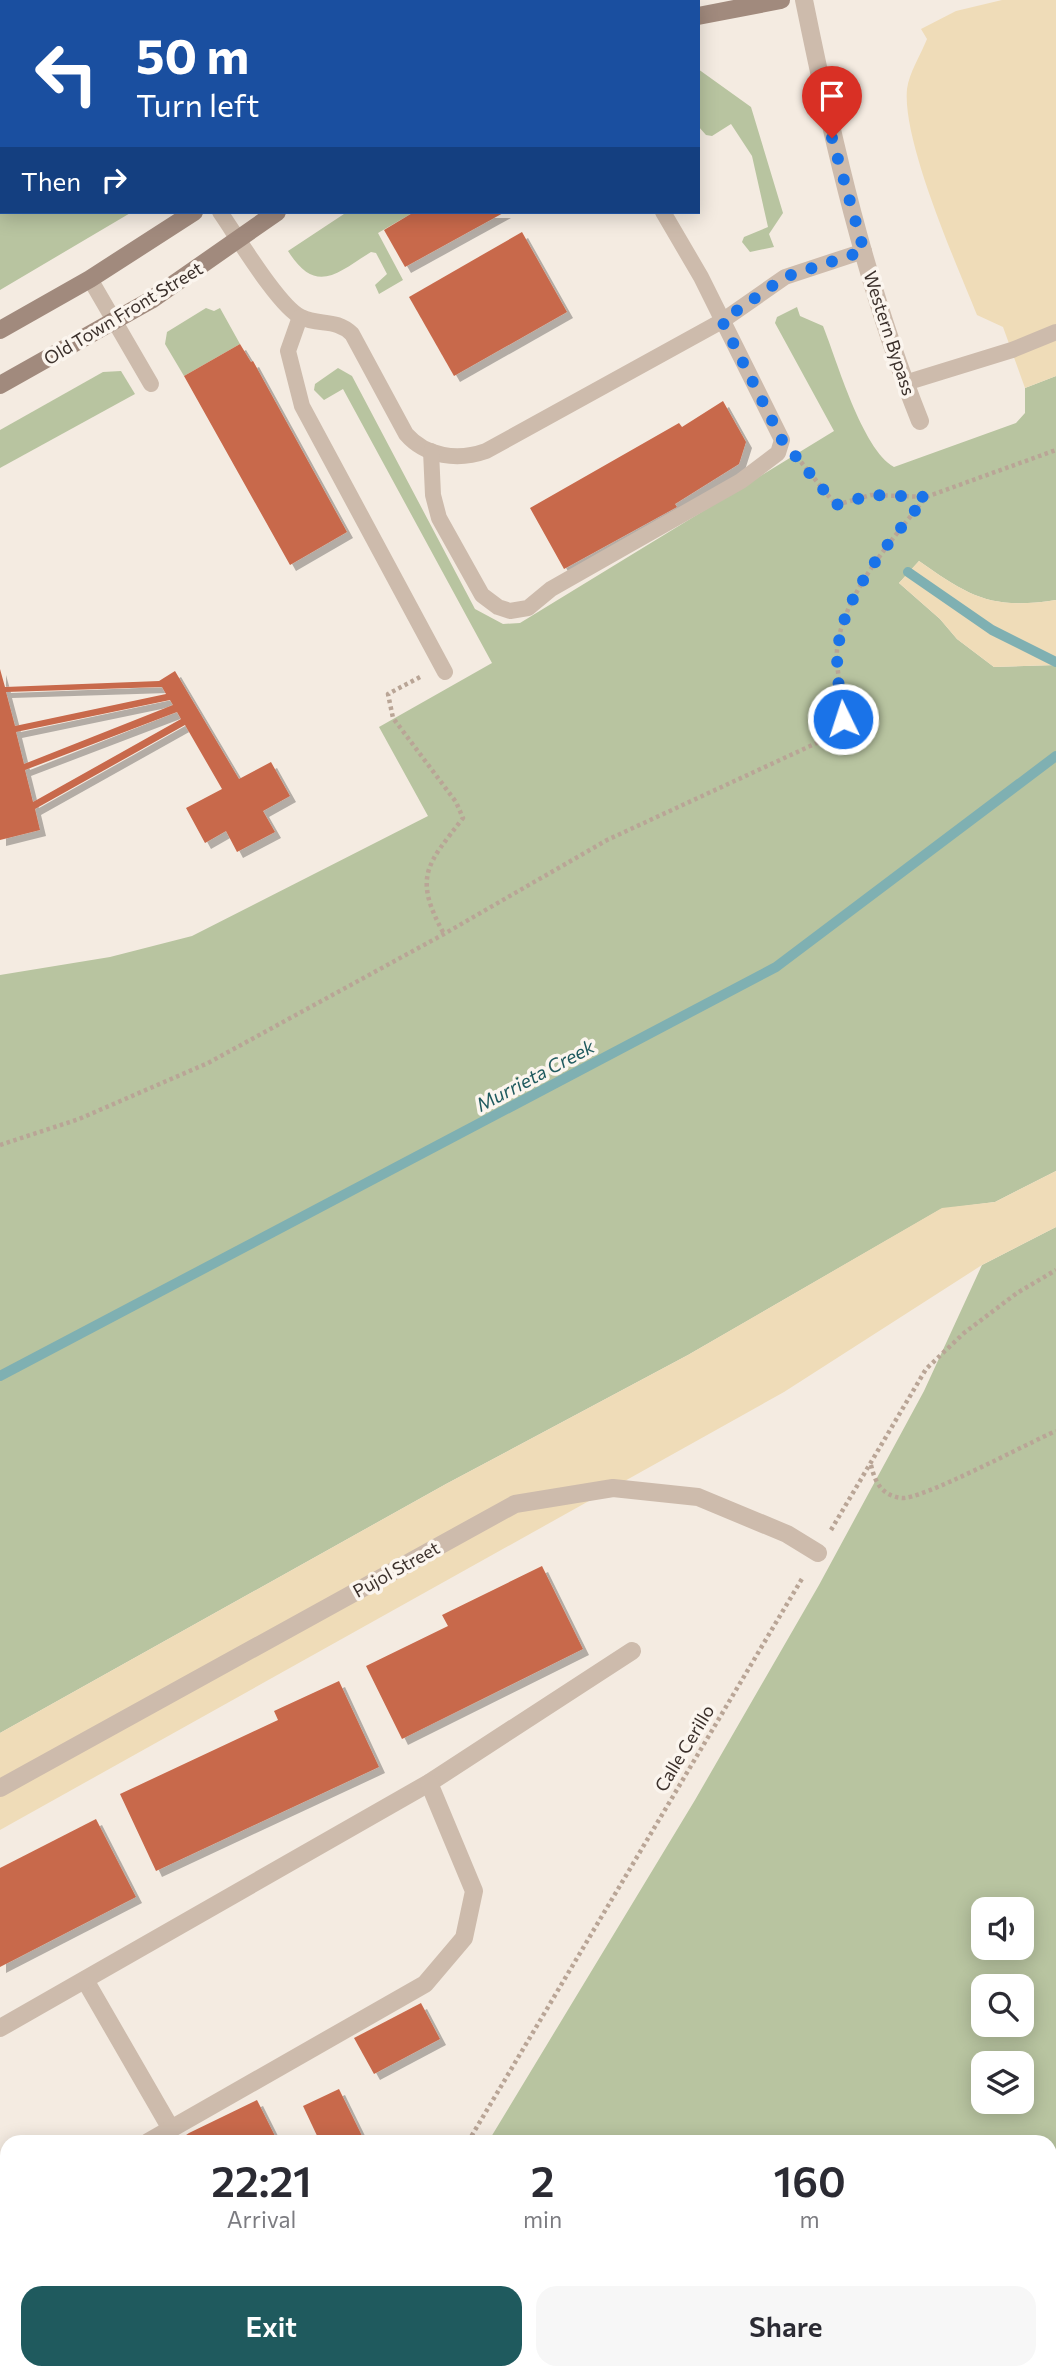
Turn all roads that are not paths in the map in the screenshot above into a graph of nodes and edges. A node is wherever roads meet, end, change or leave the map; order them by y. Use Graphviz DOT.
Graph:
graph roads {
  1 [pos="781,0"];
  2 [pos="804,0"];
  3 [pos="700,16"];
  4 [pos="191,214"];
  5 [pos="221,214"];
  6 [pos="274,214"];
  7 [pos="664,214"];
  8 [pos="239,239"];
  9 [pos="864,251"];
  10 [pos="90,279"];
  11 [pos="300,317"];
  12 [pos="115,321"];
  13 [pos="722,321"];
  14 [pos="0,330"];
  15 [pos="1056,332"];
  16 [pos="905,383"];
  17 [pos="151,384"];
  18 [pos="0,385"];
  19 [pos="920,421"];
  20 [pos="432,451"];
  21 [pos="444,668"];
  22 [pos="818,1553"];
  23 [pos="632,1651"];
  24 [pos="429,1783"];
  25 [pos="0,1788"];
  26 [pos="85,1980"];
  27 [pos="0,2028"];
  28 [pos="170,2129"];
  29 [pos="160,2135"];
  1 -- 3 [label="main road"];
  2 -- 9 [label="street, Western Bypass"];
  4 -- 10 [label="main road"];
  5 -- 8 [label="lane"];
  6 -- 8 [label="main road, Old Town Front Street"];
  7 -- 13 [label="lane"];
  8 -- 11 [label="lane"];
  8 -- 12 [label="main road, Old Town Front Street"];
  9 -- 13 [label="lane"];
  9 -- 16 [label="street, Western Bypass"];
  10 -- 12 [label="lane"];
  10 -- 14 [label="main road"];
  11 -- 20 [label="lane"];
  11 -- 21 [label="lane"];
  12 -- 17 [label="lane"];
  12 -- 18 [label="main road, Old Town Front Street"];
  13 -- 20 [label="lane"];
  13 -- 20 [label="lane"];
  15 -- 16 [label="lane"];
  16 -- 19 [label="street, Western Bypass"];
  22 -- 25 [label="street, Pujol Street"];
  23 -- 24 [label="street"];
  24 -- 26 [label="street"];
  24 -- 28 [label="street"];
  26 -- 27 [label="street"];
  26 -- 28 [label="street"];
  28 -- 29 [label="street"];
}
